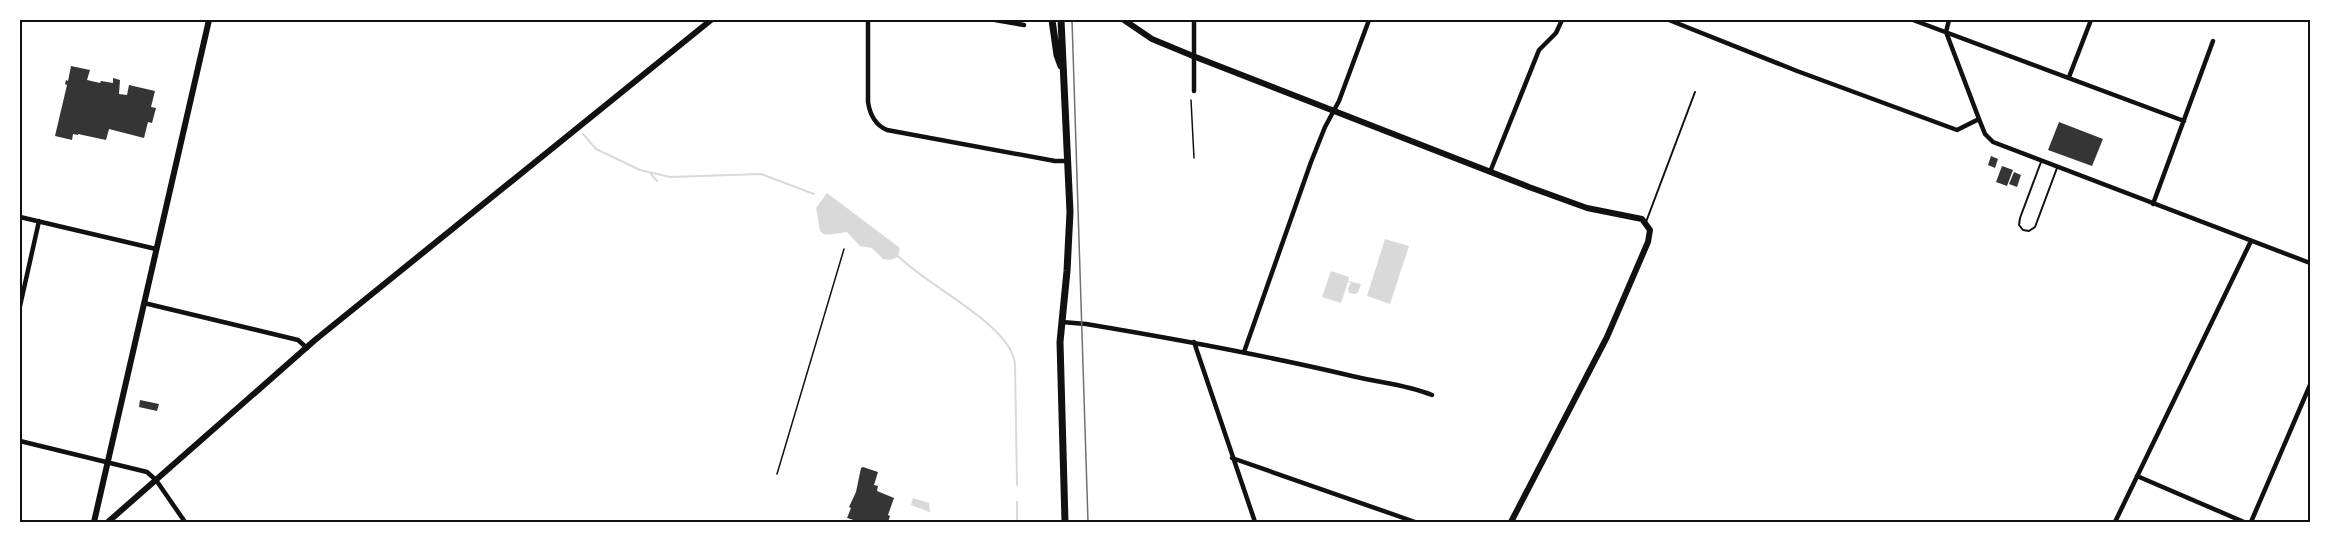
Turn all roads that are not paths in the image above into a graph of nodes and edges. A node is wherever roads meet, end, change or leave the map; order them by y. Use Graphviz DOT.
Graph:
graph roads {
  1 [pos="208,20"];
  2 [pos="711,20"];
  3 [pos="868,20"];
  4 [pos="995,20"];
  5 [pos="1052,20"];
  6 [pos="1061,20"];
  7 [pos="1124,20"];
  8 [pos="1194,20"];
  9 [pos="1369,20"];
  10 [pos="1562,20"];
  11 [pos="1669,20"];
  12 [pos="1913,20"];
  13 [pos="1949,20"];
  14 [pos="2091,20"];
  15 [pos="1024,25"];
  16 [pos="1946,32"];
  17 [pos="2214,41"];
  18 [pos="1193,56"];
  19 [pos="1062,68"];
  20 [pos="2069,77"];
  21 [pos="1194,91"];
  22 [pos="1695,92"];
  23 [pos="1335,111"];
  24 [pos="1979,119"];
  25 [pos="2184,120"];
  26 [pos="1068,161"];
  27 [pos="2041,162"];
  28 [pos="2057,168"];
  29 [pos="1490,172"];
  30 [pos="2153,204"];
  31 [pos="20,217"];
  32 [pos="39,221"];
  33 [pos="1646,222"];
  34 [pos="2251,241"];
  35 [pos="156,249"];
  36 [pos="2310,263"];
  37 [pos="144,303"];
  38 [pos="20,306"];
  39 [pos="1062,322"];
  40 [pos="1194,342"];
  41 [pos="307,348"];
  42 [pos="1244,352"];
  43 [pos="2310,385"];
  44 [pos="1432,395"];
  45 [pos="20,441"];
  46 [pos="1232,458"];
  47 [pos="107,463"];
  48 [pos="2137,476"];
  49 [pos="156,480"];
  50 [pos="94,522"];
  51 [pos="108,522"];
  52 [pos="185,522"];
  53 [pos="1065,522"];
  54 [pos="1255,522"];
  55 [pos="1415,522"];
  56 [pos="1511,522"];
  57 [pos="2115,522"];
  58 [pos="2244,522"];
  59 [pos="2251,522"];
  1 -- 35 [label="street"];
  2 -- 41 [label="street"];
  3 -- 26 [label="street"];
  4 -- 15 [label="street"];
  5 -- 19 [label="main road"];
  6 -- 19 [label="main road"];
  7 -- 18 [label="street"];
  8 -- 18 [label="street"];
  9 -- 23 [label="street"];
  10 -- 29 [label="street"];
  11 -- 24 [label="street"];
  12 -- 16 [label="street"];
  13 -- 16 [label="street"];
  14 -- 20 [label="street"];
  16 -- 20 [label="street"];
  16 -- 24 [label="street"];
  17 -- 25 [label="street"];
  18 -- 21 [label="street"];
  18 -- 23 [label="street"];
  19 -- 26 [label="main road"];
  20 -- 25 [label="street"];
  22 -- 33 [label="lane"];
  23 -- 29 [label="street"];
  23 -- 42 [label="street"];
  24 -- 27 [label="street"];
  25 -- 30 [label="street"];
  26 -- 39 [label="main road"];
  27 -- 28 [label="street"];
  27 -- 28 [label="lane"];
  28 -- 30 [label="street"];
  29 -- 33 [label="street"];
  30 -- 34 [label="street"];
  31 -- 32 [label="street"];
  32 -- 35 [label="street"];
  32 -- 38 [label="street"];
  33 -- 56 [label="street"];
  34 -- 36 [label="street"];
  34 -- 48 [label="street"];
  35 -- 37 [label="street"];
  37 -- 41 [label="street"];
  37 -- 47 [label="street"];
  39 -- 40 [label="street"];
  39 -- 53 [label="main road"];
  40 -- 42 [label="street"];
  40 -- 46 [label="street"];
  41 -- 49 [label="street"];
  42 -- 44 [label="street"];
  43 -- 59 [label="street"];
  45 -- 47 [label="street"];
  46 -- 54 [label="street"];
  46 -- 55 [label="street"];
  47 -- 49 [label="street"];
  47 -- 50 [label="street"];
  48 -- 57 [label="street"];
  48 -- 58 [label="street"];
  49 -- 51 [label="street"];
  49 -- 52 [label="street"];
}
